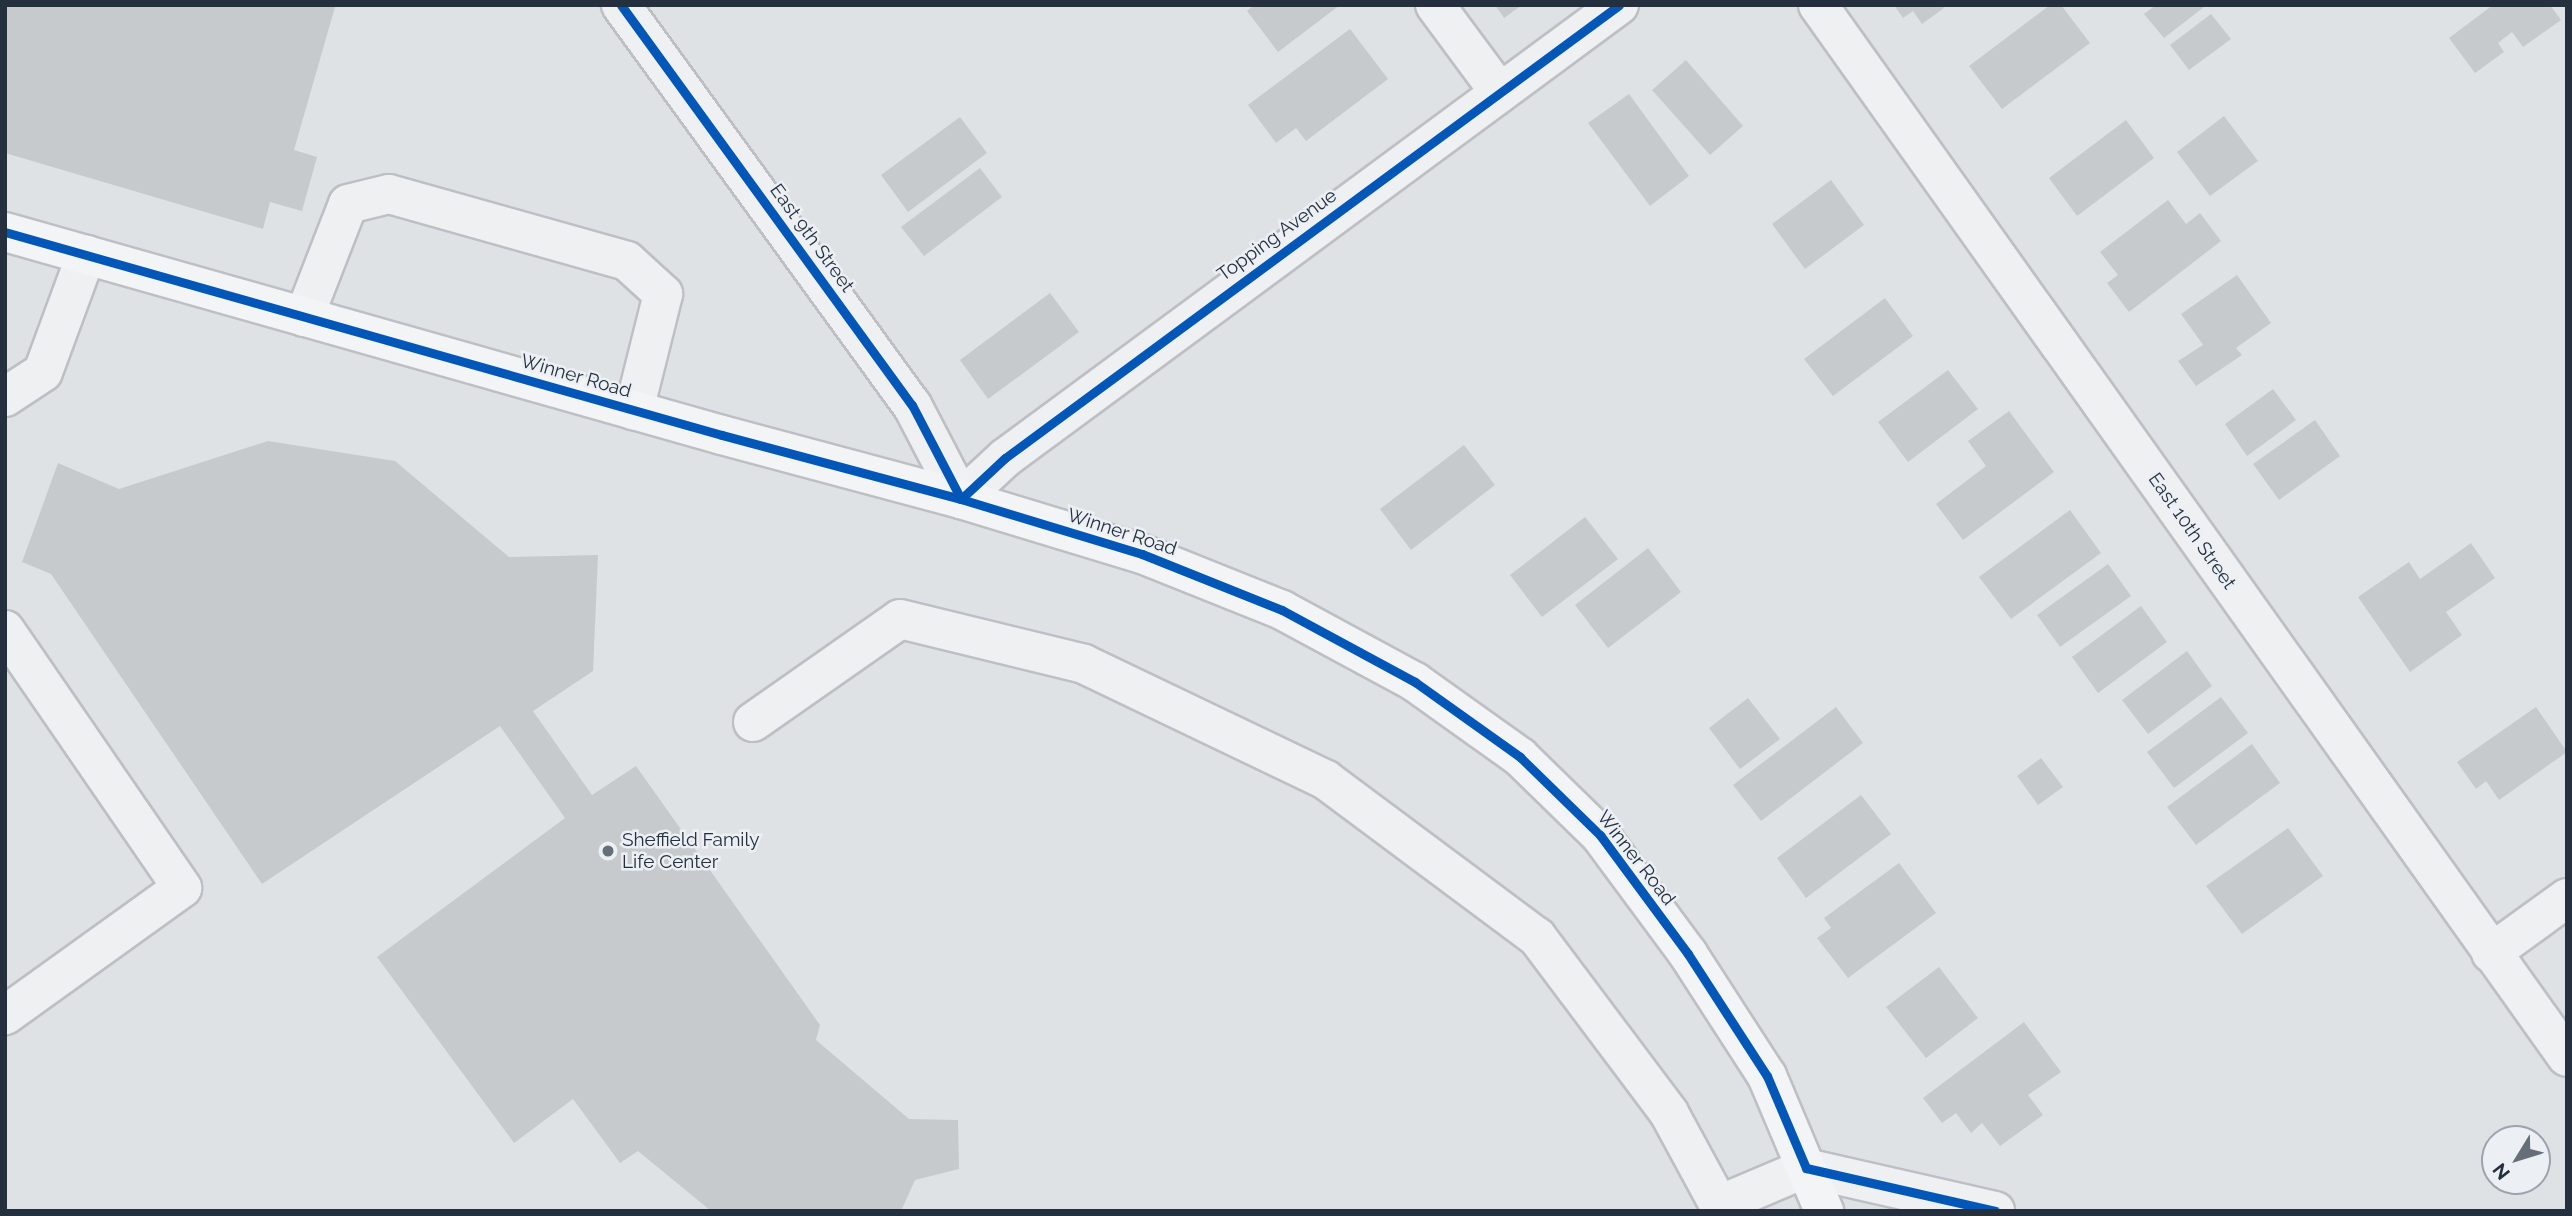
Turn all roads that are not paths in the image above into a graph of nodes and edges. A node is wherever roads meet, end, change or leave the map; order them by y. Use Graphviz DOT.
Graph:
graph roads {
  1 [pos="621,5"];
  2 [pos="1435,5"];
  3 [pos="1619,5"];
  4 [pos="1818,5"];
  5 [pos="1500,93"];
  6 [pos="5,232"];
  7 [pos="86,255"];
  8 [pos="304,317"];
  9 [pos="5,397"];
  10 [pos="634,410"];
  11 [pos="961,499"];
  12 [pos="5,630"];
  13 [pos="753,722"];
  14 [pos="2567,898"];
  15 [pos="2491,953"];
  16 [pos="5,1015"];
  17 [pos="2567,1057"];
  18 [pos="1806,1168"];
  19 [pos="1824,1211"];
  20 [pos="1995,1211"];
  1 -- 11 [label="street, East 9th Street"];
  2 -- 5 [label="street"];
  3 -- 5 [label="street, Topping Avenue"];
  4 -- 15 [label="street, East 10th Street"];
  5 -- 11 [label="street, Topping Avenue"];
  6 -- 7 [label="main road, Winner Road"];
  7 -- 8 [label="main road, Winner Road"];
  7 -- 9 [label="street"];
  8 -- 10 [label="main road, Winner Road"];
  8 -- 10 [label="street"];
  10 -- 11 [label="main road, Winner Road"];
  11 -- 18 [label="main road, Winner Road"];
  12 -- 16 [label="street"];
  13 -- 18 [label="street"];
  14 -- 15 [label="street"];
  15 -- 17 [label="street, East 10th Street"];
  18 -- 19 [label="main road"];
  18 -- 20 [label="street"];
}
